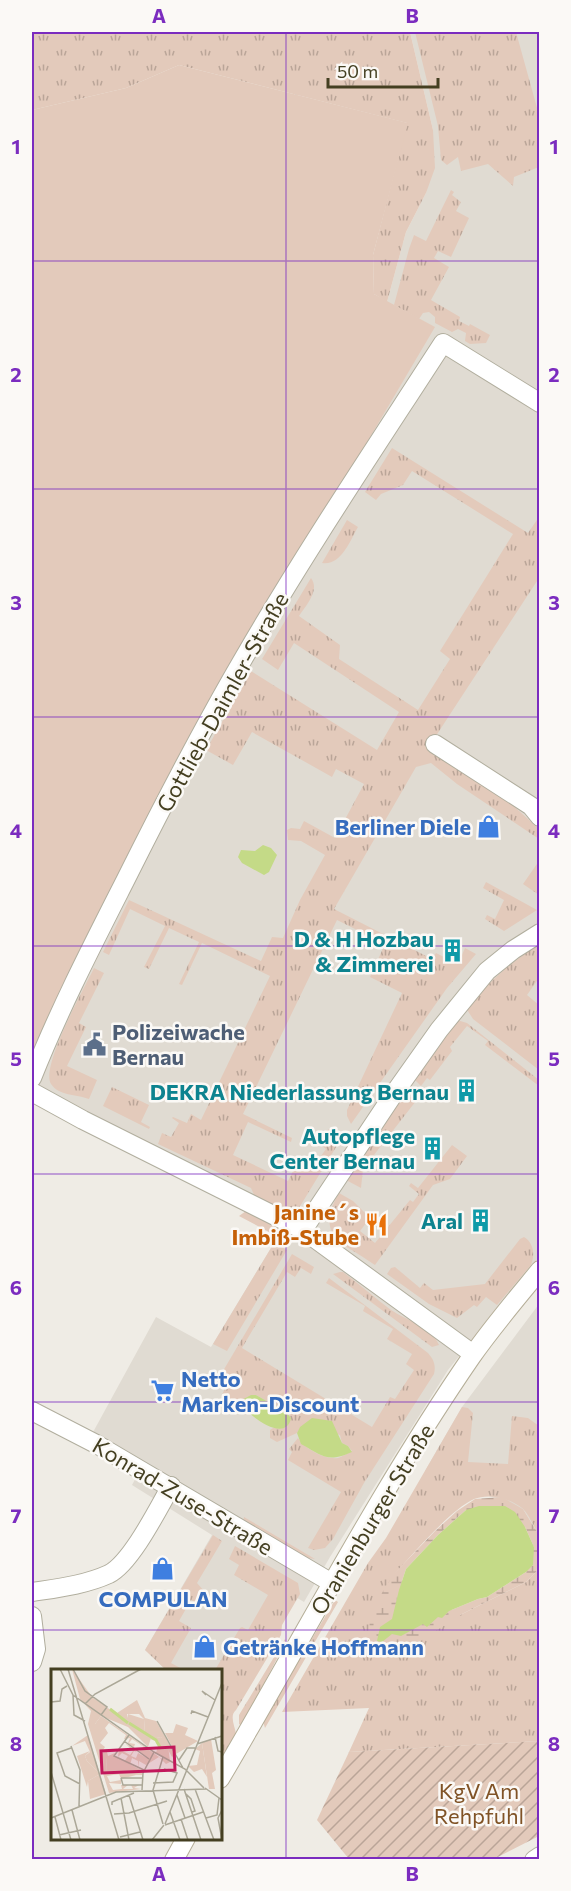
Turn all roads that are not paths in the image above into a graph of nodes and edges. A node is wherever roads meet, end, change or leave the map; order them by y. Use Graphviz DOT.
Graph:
graph roads {
  1 [pos="540,403"];
  2 [pos="435,744"];
  3 [pos="540,817"];
  4 [pos="540,933"];
  5 [pos="32,1078"];
  6 [pos="32,1092"];
  7 [pos="303,1230"];
  8 [pos="540,1270"];
  9 [pos="473,1354"];
  10 [pos="32,1411"];
  11 [pos="171,1486"];
  12 [pos="332,1583"];
  13 [pos="32,1592"];
  14 [pos="32,1616"];
  15 [pos="32,1662"];
  16 [pos="222,1776"];
  17 [pos="185,1840"];
  18 [pos="540,1857"];
  19 [pos="174,1860"];
  20 [pos="534,1860"];
  1 -- 5 [label="street, Gottlieb-Daimler-Straße"];
  2 -- 3 [label="street"];
  4 -- 7 [label="street"];
  6 -- 7 [label="street"];
  7 -- 9 [label="street"];
  8 -- 9 [label="street, Oranienburger Straße"];
  9 -- 12 [label="street, Oranienburger Straße"];
  10 -- 11 [label="street, Konrad-Zuse-Straße"];
  11 -- 12 [label="street, Konrad-Zuse-Straße"];
  11 -- 13 [label="street"];
  12 -- 16 [label="street, Oranienburger Straße"];
  14 -- 15 [label="street"];
  17 -- 19 [label="street"];
  18 -- 20 [label="street"];
}
